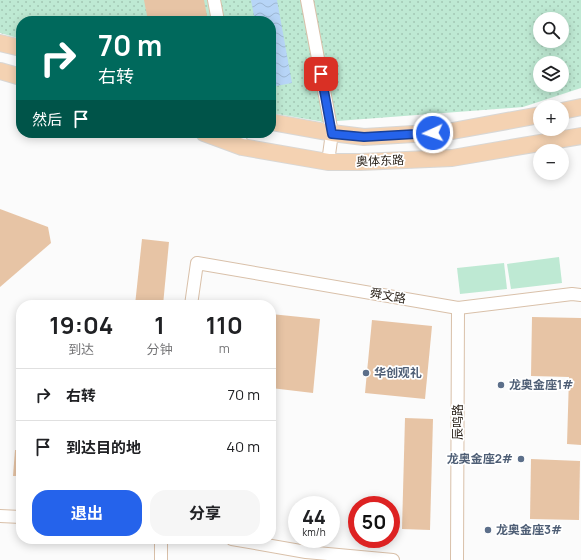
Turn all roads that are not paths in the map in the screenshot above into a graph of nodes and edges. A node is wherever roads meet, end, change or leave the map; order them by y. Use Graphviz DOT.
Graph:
graph roads {
  1 [pos="214,0"];
  2 [pos="307,0"];
  3 [pos="217,16"];
  4 [pos="0,43"];
  5 [pos="16,47"];
  6 [pos="0,71"];
  7 [pos="16,75"];
  8 [pos="581,108"];
  9 [pos="569,110"];
  10 [pos="533,116"];
  11 [pos="276,123"];
  12 [pos="332,134"];
  13 [pos="581,136"];
  14 [pos="230,138"];
  15 [pos="240,140"];
  16 [pos="328,162"];
  17 [pos="581,295"];
  18 [pos="192,300"];
  19 [pos="458,308"];
  20 [pos="0,516"];
  21 [pos="16,517"];
  22 [pos="162,544"];
  23 [pos="260,544"];
  24 [pos="161,560"];
  25 [pos="393,560"];
  26 [pos="457,560"];
  1 -- 3 [label="street"];
  2 -- 12 [label="street"];
  4 -- 5 [label="main road"];
  6 -- 7 [label="main road"];
  8 -- 9 [label="main road"];
  10 -- 12 [label="main road"];
  11 -- 12 [label="main road"];
  12 -- 16 [label="street"];
  13 -- 16 [label="main road, 奥体东路"];
  14 -- 15 [label="main road, 奥体东路"];
  15 -- 16 [label="main road, 奥体东路"];
  17 -- 19 [label="street, 舜文路"];
  18 -- 19 [label="street, 舜文路"];
  19 -- 26 [label="street, 辰鸣路"];
  20 -- 21 [label="street"];
  22 -- 24 [label="street"];
  23 -- 25 [label="street"];
}
